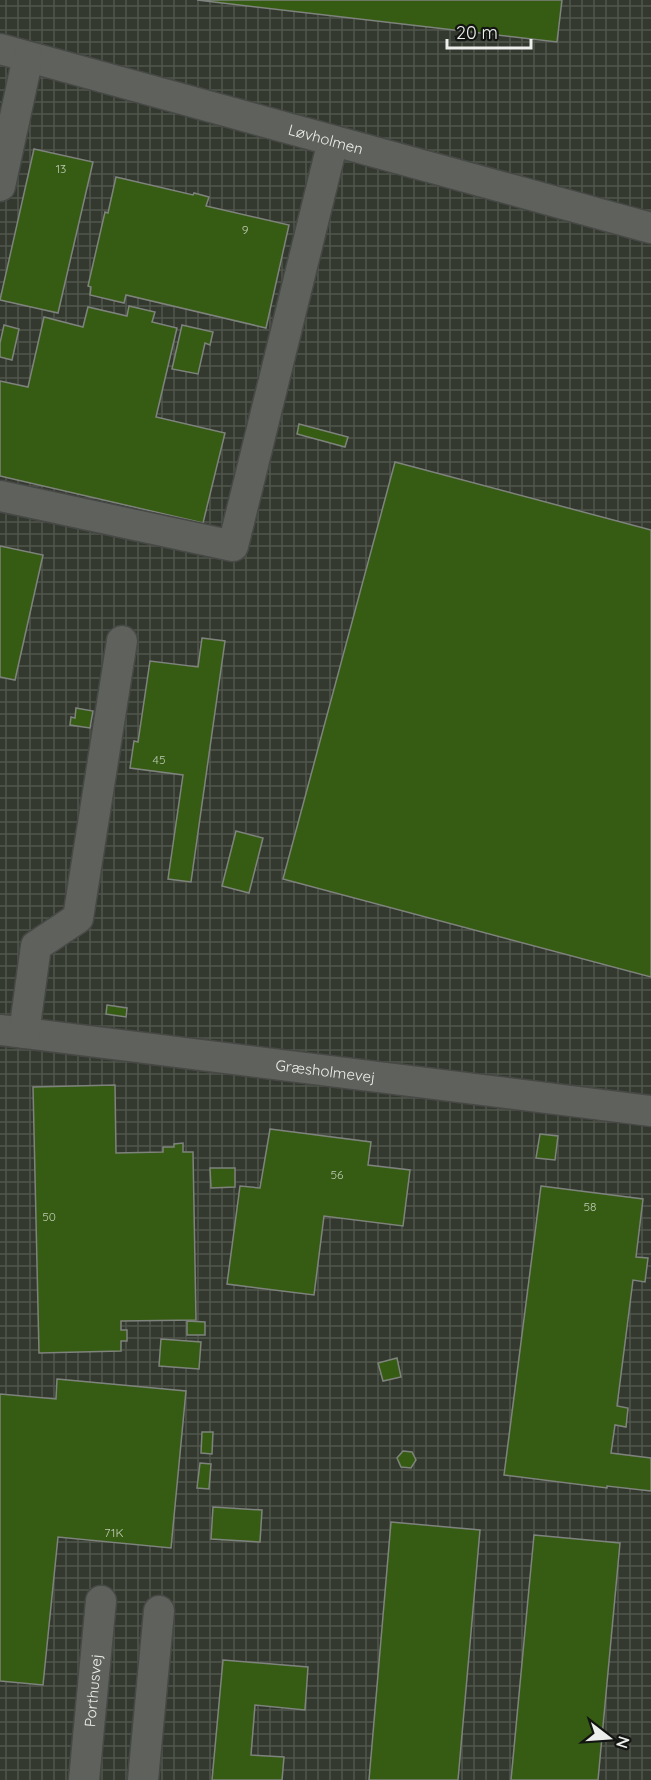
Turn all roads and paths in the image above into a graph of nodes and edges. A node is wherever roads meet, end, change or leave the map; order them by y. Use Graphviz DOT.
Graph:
graph roads {
  1 [pos="14,53"];
  2 [pos="333,141"];
  3 [pos="0,183"];
  4 [pos="651,228"];
  5 [pos="0,496"];
  6 [pos="122,641"];
  7 [pos="12,1031"];
  8 [pos="651,1111"];
  9 [pos="102,1601"];
  10 [pos="159,1611"];
  11 [pos="84,1780"];
  12 [pos="143,1780"];
  1 -- 2 [label="street, Løvholmen"];
  1 -- 3 [label="street"];
  2 -- 4 [label="street, Løvholmen"];
  2 -- 5 [label="street"];
  6 -- 7 [label="street"];
  7 -- 8 [label="street, Græsholmevej"];
  9 -- 11 [label="street, Porthusvej"];
  10 -- 12 [label="street"];
}
